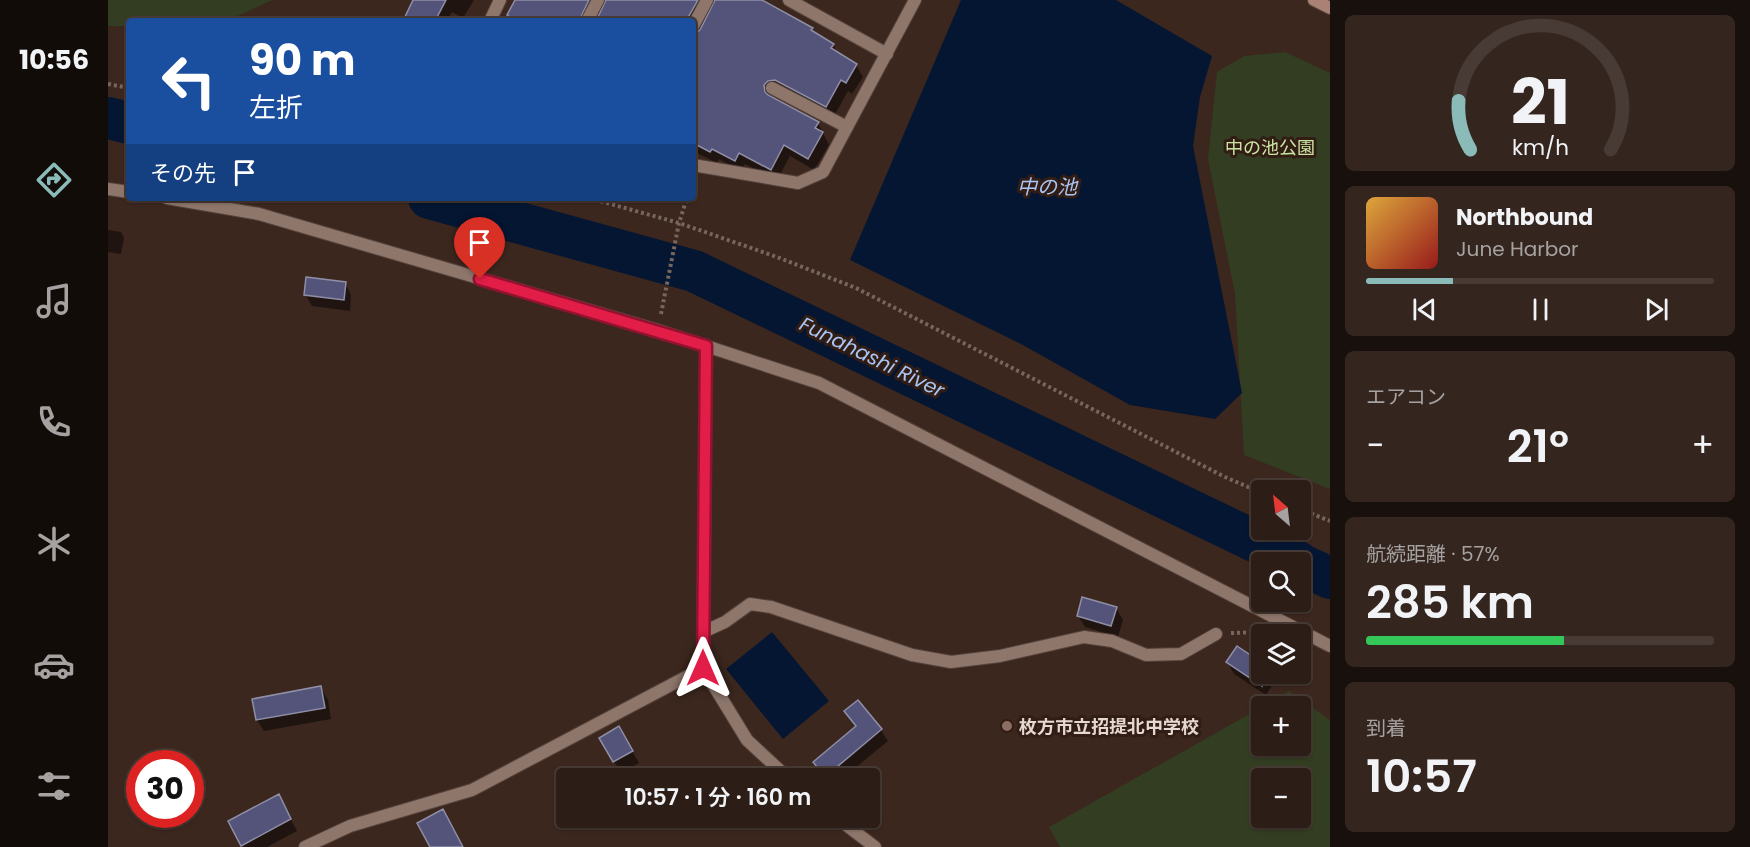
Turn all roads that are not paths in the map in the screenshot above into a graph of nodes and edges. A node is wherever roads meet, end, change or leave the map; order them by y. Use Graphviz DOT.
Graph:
graph roads {
  1 [pos="500,0"];
  2 [pos="598,0"];
  3 [pos="707,0"];
  4 [pos="789,0"];
  5 [pos="915,0"];
  6 [pos="1314,0"];
  7 [pos="1330,8"];
  8 [pos="491,18"];
  9 [pos="589,18"];
  10 [pos="696,20"];
  11 [pos="887,54"];
  12 [pos="771,88"];
  13 [pos="847,127"];
  14 [pos="696,166"];
  15 [pos="108,189"];
  16 [pos="126,192"];
  17 [pos="184,201"];
  18 [pos="706,346"];
  19 [pos="703,632"];
  20 [pos="1216,634"];
  21 [pos="1330,646"];
  22 [pos="703,668"];
  23 [pos="777,768"];
  24 [pos="850,828"];
  25 [pos="305,847"];
  26 [pos="875,847"];
  1 -- 8 [label="street"];
  2 -- 9 [label="street"];
  3 -- 10 [label="street"];
  4 -- 11 [label="street"];
  5 -- 11 [label="street"];
  6 -- 7 [label="street"];
  11 -- 13 [label="street"];
  12 -- 13 [label="street"];
  13 -- 14 [label="street"];
  15 -- 16 [label="street"];
  17 -- 18 [label="street"];
  18 -- 19 [label="street"];
  18 -- 21 [label="street"];
  19 -- 20 [label="street"];
  19 -- 22 [label="street"];
  22 -- 23 [label="street"];
  22 -- 25 [label="street"];
  24 -- 26 [label="street"];
}
